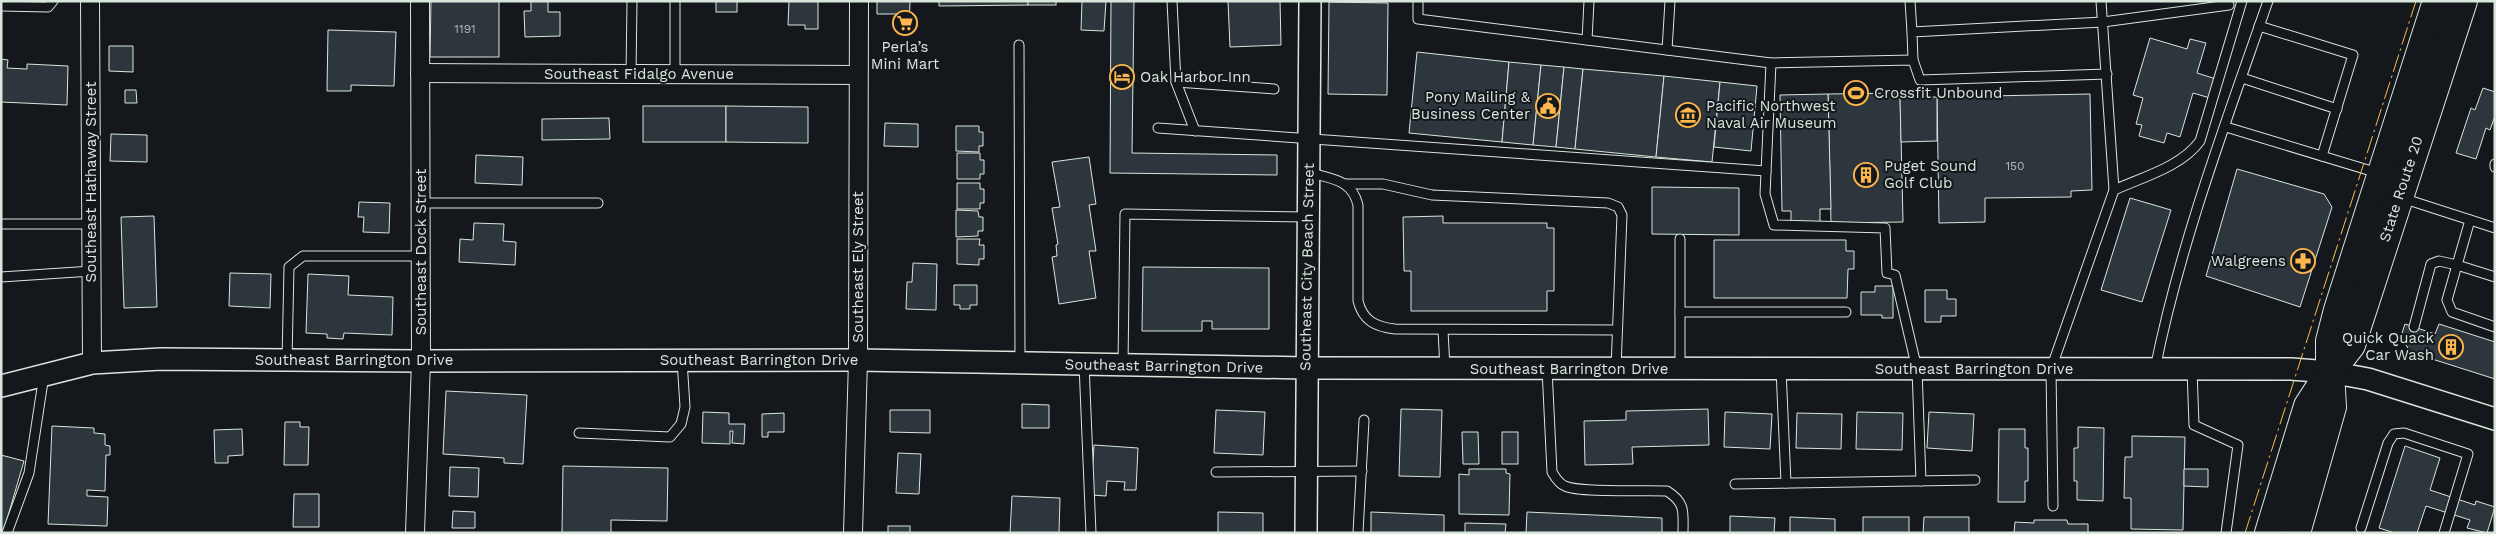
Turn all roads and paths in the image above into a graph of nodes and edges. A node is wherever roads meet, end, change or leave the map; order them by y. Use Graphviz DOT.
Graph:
graph roads {
  1 [pos="54,1"];
  2 [pos="90,1"];
  3 [pos="420,1"];
  4 [pos="632,1"];
  5 [pos="675,1"];
  6 [pos="859,1"];
  7 [pos="1172,1"];
  8 [pos="1310,1"];
  9 [pos="1418,1"];
  10 [pos="1589,1"];
  11 [pos="1670,1"];
  12 [pos="1910,1"];
  13 [pos="2101,1"];
  14 [pos="2242,1"];
  15 [pos="2268,1"];
  16 [pos="2463,1"];
  17 [pos="2229,5"];
  18 [pos="1,6"];
  19 [pos="2431,9"];
  20 [pos="2103,22"];
  21 [pos="2259,26"];
  22 [pos="1912,32"];
  23 [pos="1587,40"];
  24 [pos="1020,45"];
  25 [pos="1667,50"];
  26 [pos="1913,60"];
  27 [pos="1771,63"];
  28 [pos="420,74"];
  29 [pos="631,74"];
  30 [pos="675,74"];
  31 [pos="2107,74"];
  32 [pos="858,75"];
  33 [pos="2242,78"];
  34 [pos="1176,82"];
  35 [pos="1274,89"];
  36 [pos="2337,108"];
  37 [pos="2226,127"];
  38 [pos="1158,128"];
  39 [pos="1195,131"];
  40 [pos="1308,138"];
  41 [pos="2322,156"];
  42 [pos="1766,171"];
  43 [pos="1308,172"];
  44 [pos="2381,174"];
  45 [pos="1346,184"];
  46 [pos="2114,190"];
  47 [pos="2399,197"];
  48 [pos="420,203"];
  49 [pos="598,203"];
  50 [pos="1307,217"];
  51 [pos="2470,220"];
  52 [pos="1,224"];
  53 [pos="92,224"];
  54 [pos="2495,228"];
  55 [pos="1680,239"];
  56 [pos="421,256"];
  57 [pos="2457,265"];
  58 [pos="92,272"];
  59 [pos="2495,277"];
  60 [pos="1,278"];
  61 [pos="1680,312"];
  62 [pos="1846,312"];
  63 [pos="2414,327"];
  64 [pos="2495,327"];
  65 [pos="1444,330"];
  66 [pos="1617,330"];
  67 [pos="287,360"];
  68 [pos="682,360"];
  69 [pos="858,360"];
  70 [pos="421,361"];
  71 [pos="92,363"];
  72 [pos="1020,363"];
  73 [pos="1084,364"];
  74 [pos="1124,365"];
  75 [pos="1306,368"];
  76 [pos="1445,369"];
  77 [pos="1547,369"];
  78 [pos="1616,369"];
  79 [pos="1680,369"];
  80 [pos="1781,369"];
  81 [pos="1917,369"];
  82 [pos="2051,369"];
  83 [pos="2155,369"];
  84 [pos="2192,369"];
  85 [pos="2330,372"];
  86 [pos="44,375"];
  87 [pos="1,386"];
  88 [pos="2495,419"];
  89 [pos="1364,420"];
  90 [pos="580,433"];
  91 [pos="1306,470"];
  92 [pos="1362,470"];
  93 [pos="1216,472"];
  94 [pos="1974,480"];
  95 [pos="1921,481"];
  96 [pos="1786,483"];
  97 [pos="1735,484"];
  98 [pos="2053,506"];
  99 [pos="2361,528"];
  100 [pos="7,533"];
  101 [pos="415,533"];
  102 [pos="853,533"];
  103 [pos="1091,533"];
  104 [pos="1306,533"];
  105 [pos="1358,533"];
  106 [pos="1683,533"];
  107 [pos="2226,533"];
  108 [pos="2269,533"];
  109 [pos="2296,533"];
  110 [pos="2444,533"];
  1 -- 18 [label="lane"];
  2 -- 53 [label="street, Southeast Hathaway Street"];
  3 -- 28 [label="street, Southeast Dock Street"];
  4 -- 29 [label="lane"];
  5 -- 30 [label="lane"];
  6 -- 32 [label="street, Southeast Ely Street"];
  7 -- 34 [label="lane"];
  8 -- 40 [label="street, Southeast City Beach Street"];
  9 -- 23 [label="lane"];
  10 -- 23 [label="lane"];
  11 -- 25 [label="lane"];
  12 -- 22 [label="lane"];
  13 -- 20 [label="lane"];
  14 -- 46 [label="lane"];
  15 -- 21 [label="lane"];
  16 -- 47 [label="main road, State Route 20"];
  17 -- 20 [label="lane"];
  19 -- 44 [label="main road, State Route 20"];
  20 -- 22 [label="lane"];
  20 -- 31 [label="lane"];
  21 -- 33 [label="lane"];
  21 -- 36 [label="lane"];
  22 -- 26 [label="lane"];
  23 -- 25 [label="lane"];
  24 -- 72 [label="lane"];
  25 -- 27 [label="lane"];
  26 -- 27 [label="lane"];
  26 -- 31 [label="lane"];
  27 -- 42 [label="lane"];
  28 -- 29 [label="street, Southeast Fidalgo Avenue"];
  28 -- 48 [label="street, Southeast Dock Street"];
  29 -- 30 [label="street, Southeast Fidalgo Avenue"];
  30 -- 32 [label="street, Southeast Fidalgo Avenue"];
  31 -- 46 [label="lane"];
  32 -- 69 [label="street, Southeast Ely Street"];
  33 -- 36 [label="lane"];
  33 -- 37 [label="lane"];
  34 -- 35 [label="lane"];
  34 -- 39 [label="lane"];
  36 -- 41 [label="lane"];
  37 -- 41 [label="lane"];
  37 -- 83 [label="lane"];
  38 -- 39 [label="lane"];
  39 -- 40 [label="lane"];
  40 -- 42 [label="lane"];
  40 -- 43 [label="street, Southeast City Beach Street"];
  41 -- 44 [label="lane"];
  42 -- 81 [label="lane"];
  43 -- 45 [label="lane"];
  43 -- 50 [label="street, Southeast City Beach Street"];
  44 -- 85 [label="main road, State Route 20"];
  45 -- 65 [label="lane"];
  45 -- 66 [label="lane"];
  46 -- 82 [label="lane"];
  47 -- 51 [label="lane"];
  47 -- 85 [label="main road, State Route 20"];
  48 -- 49 [label="lane"];
  48 -- 56 [label="street, Southeast Dock Street"];
  50 -- 74 [label="lane"];
  50 -- 75 [label="street, Southeast City Beach Street"];
  51 -- 54 [label="lane"];
  51 -- 57 [label="lane"];
  52 -- 53 [label="lane"];
  53 -- 58 [label="street, Southeast Hathaway Street"];
  55 -- 61 [label="lane"];
  56 -- 67 [label="lane"];
  56 -- 70 [label="street, Southeast Dock Street"];
  57 -- 59 [label="lane"];
  57 -- 63 [label="lane"];
  57 -- 64 [label="lane"];
  58 -- 60 [label="lane"];
  58 -- 71 [label="street, Southeast Hathaway Street"];
  61 -- 62 [label="lane"];
  61 -- 79 [label="lane"];
  65 -- 66 [label="lane"];
  65 -- 76 [label="lane"];
  66 -- 78 [label="lane"];
  67 -- 70 [label="street, Southeast Barrington Drive"];
  67 -- 71 [label="street, Southeast Barrington Drive"];
  68 -- 69 [label="street, Southeast Barrington Drive"];
  68 -- 70 [label="street, Southeast Barrington Drive"];
  68 -- 90 [label="lane"];
  69 -- 72 [label="street, Southeast Barrington Drive"];
  69 -- 102 [label="street, Southeast Ely Street"];
  70 -- 101 [label="street, Southeast Dock Street"];
  71 -- 86 [label="street, Southeast Barrington Drive"];
  72 -- 73 [label="street, Southeast Barrington Drive"];
  73 -- 74 [label="street, Southeast Barrington Drive"];
  73 -- 103 [label="lane"];
  74 -- 75 [label="street, Southeast Barrington Drive"];
  75 -- 76 [label="street, Southeast Barrington Drive"];
  75 -- 91 [label="street, Southeast City Beach Street"];
  76 -- 77 [label="street, Southeast Barrington Drive"];
  77 -- 78 [label="street, Southeast Barrington Drive"];
  77 -- 106 [label="lane"];
  78 -- 79 [label="street, Southeast Barrington Drive"];
  79 -- 80 [label="street, Southeast Barrington Drive"];
  80 -- 81 [label="street, Southeast Barrington Drive"];
  80 -- 96 [label="lane"];
  81 -- 82 [label="street, Southeast Barrington Drive"];
  81 -- 95 [label="lane"];
  82 -- 83 [label="street, Southeast Barrington Drive"];
  82 -- 98 [label="lane"];
  83 -- 84 [label="street, Southeast Barrington Drive"];
  84 -- 85 [label="street, Southeast Barrington Drive"];
  84 -- 107 [label="lane"];
  85 -- 88 [label="street, Southeast Barrington Drive"];
  85 -- 108 [label="main road, State Route 20"];
  85 -- 109 [label="main road, State Route 20"];
  86 -- 87 [label="street, Southeast Barrington Drive"];
  86 -- 100 [label="lane"];
  89 -- 92 [label="lane"];
  91 -- 92 [label="lane"];
  91 -- 93 [label="lane"];
  91 -- 104 [label="street, Southeast City Beach Street"];
  92 -- 105 [label="lane"];
  94 -- 95 [label="lane"];
  95 -- 96 [label="lane"];
  96 -- 97 [label="lane"];
  99 -- 110 [label="lane"];
}
